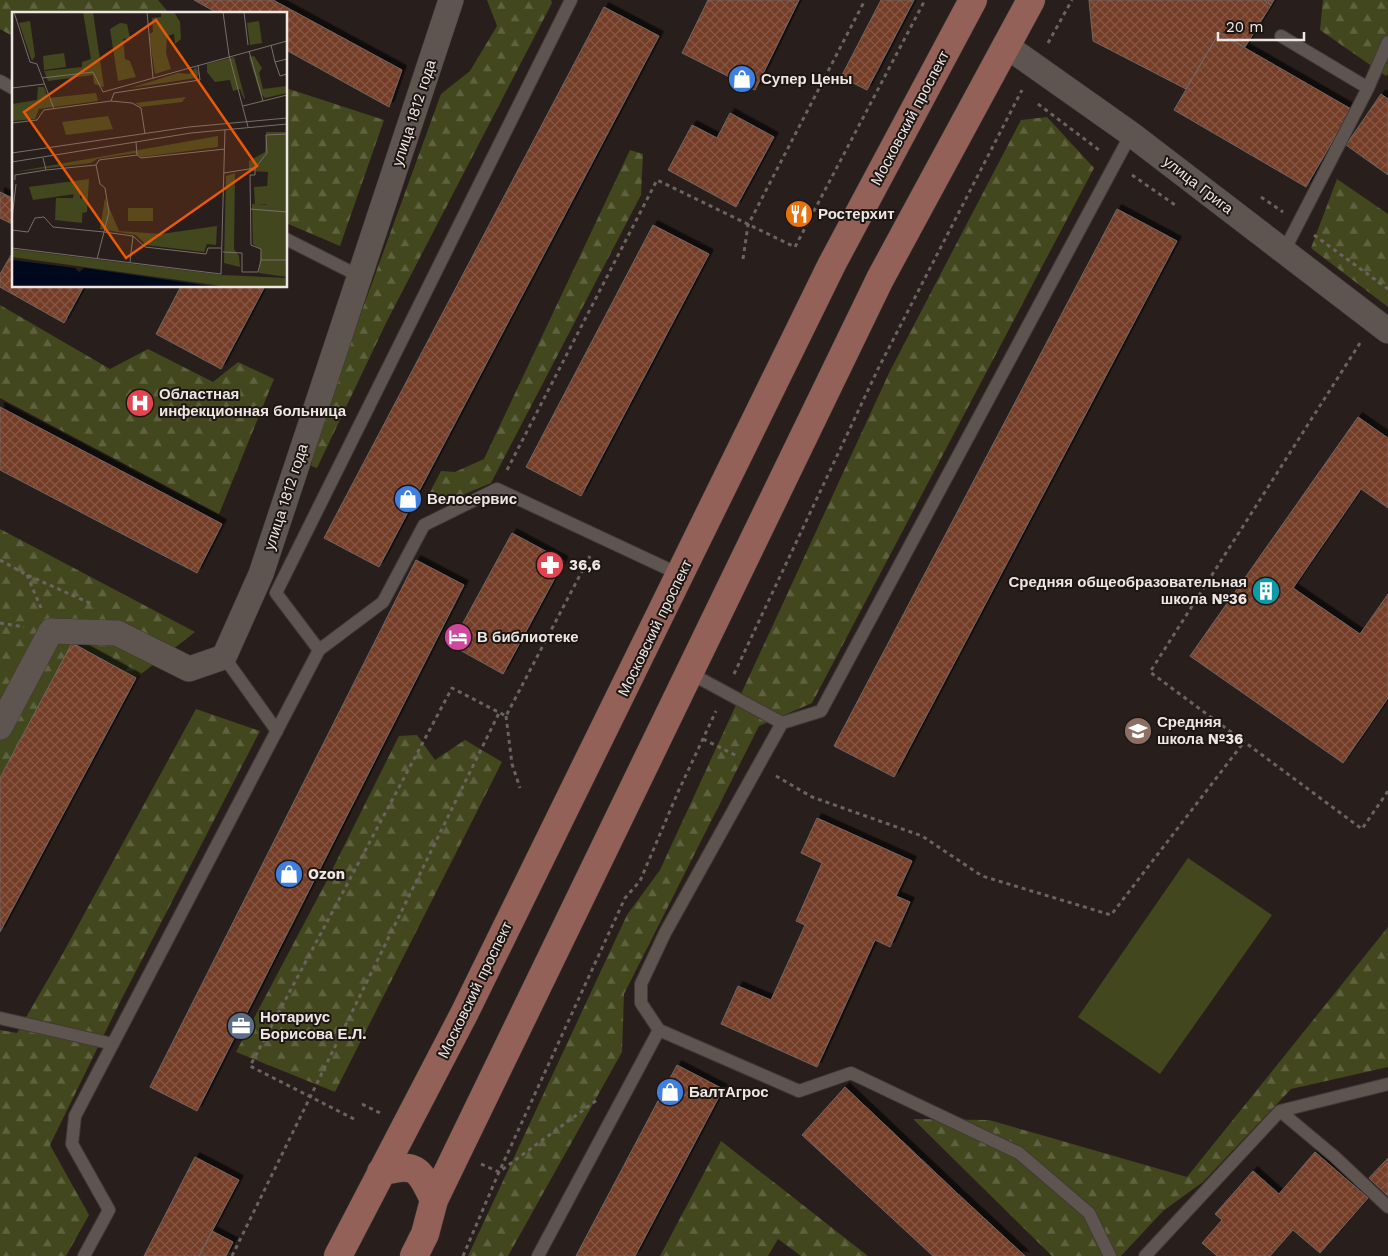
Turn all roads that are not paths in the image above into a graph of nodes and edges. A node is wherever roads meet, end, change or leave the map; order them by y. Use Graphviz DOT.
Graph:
graph roads {
  1 [pos="451,0"];
  2 [pos="571,0"];
  3 [pos="973,0"];
  4 [pos="1031,0"];
  5 [pos="1280,36"];
  6 [pos="1388,42"];
  7 [pos="1005,45"];
  8 [pos="0,81"];
  9 [pos="12,88"];
  10 [pos="1368,88"];
  11 [pos="1131,134"];
  12 [pos="288,240"];
  13 [pos="1284,251"];
  14 [pos="359,276"];
  15 [pos="1388,331"];
  16 [pos="681,575"];
  17 [pos="268,583"];
  18 [pos="319,650"];
  19 [pos="224,657"];
  20 [pos="688,672"];
  21 [pos="782,723"];
  22 [pos="0,727"];
  23 [pos="277,730"];
  24 [pos="0,1018"];
  25 [pos="659,1030"];
  26 [pos="113,1044"];
  27 [pos="1388,1084"];
  28 [pos="1280,1111"];
  29 [pos="381,1172"];
  30 [pos="434,1200"];
  31 [pos="1388,1207"];
  32 [pos="84,1256"];
  33 [pos="338,1256"];
  34 [pos="414,1256"];
  35 [pos="538,1256"];
  36 [pos="1110,1256"];
  37 [pos="1145,1256"];
  1 -- 14 [label="street, улица 1812 года"];
  2 -- 17 [label="lane"];
  3 -- 16 [label="main road, Московский проспект"];
  4 -- 7 [label="main road"];
  5 -- 10 [label="lane"];
  6 -- 10 [label="lane"];
  7 -- 11 [label="street, улица Грига"];
  7 -- 20 [label="main road"];
  8 -- 9 [label="lane"];
  10 -- 13 [label="lane"];
  11 -- 13 [label="street, улица Грига"];
  11 -- 21 [label="lane"];
  12 -- 14 [label="lane"];
  13 -- 15 [label="street, улица Грига"];
  14 -- 17 [label="street, улица 1812 года"];
  16 -- 18 [label="lane"];
  16 -- 29 [label="main road, Московский проспект"];
  17 -- 18 [label="lane"];
  17 -- 19 [label="street, улица 1812 года"];
  18 -- 23 [label="lane"];
  19 -- 22 [label="street"];
  19 -- 23 [label="lane"];
  20 -- 21 [label="lane"];
  20 -- 30 [label="main road"];
  21 -- 25 [label="lane"];
  23 -- 26 [label="lane"];
  24 -- 26 [label="lane"];
  25 -- 35 [label="lane"];
  25 -- 36 [label="lane"];
  26 -- 32 [label="lane"];
  27 -- 28 [label="lane"];
  28 -- 31 [label="lane"];
  28 -- 37 [label="lane"];
  29 -- 30 [label="main road"];
  29 -- 33 [label="main road, Московский проспект"];
  30 -- 34 [label="main road"];
}
